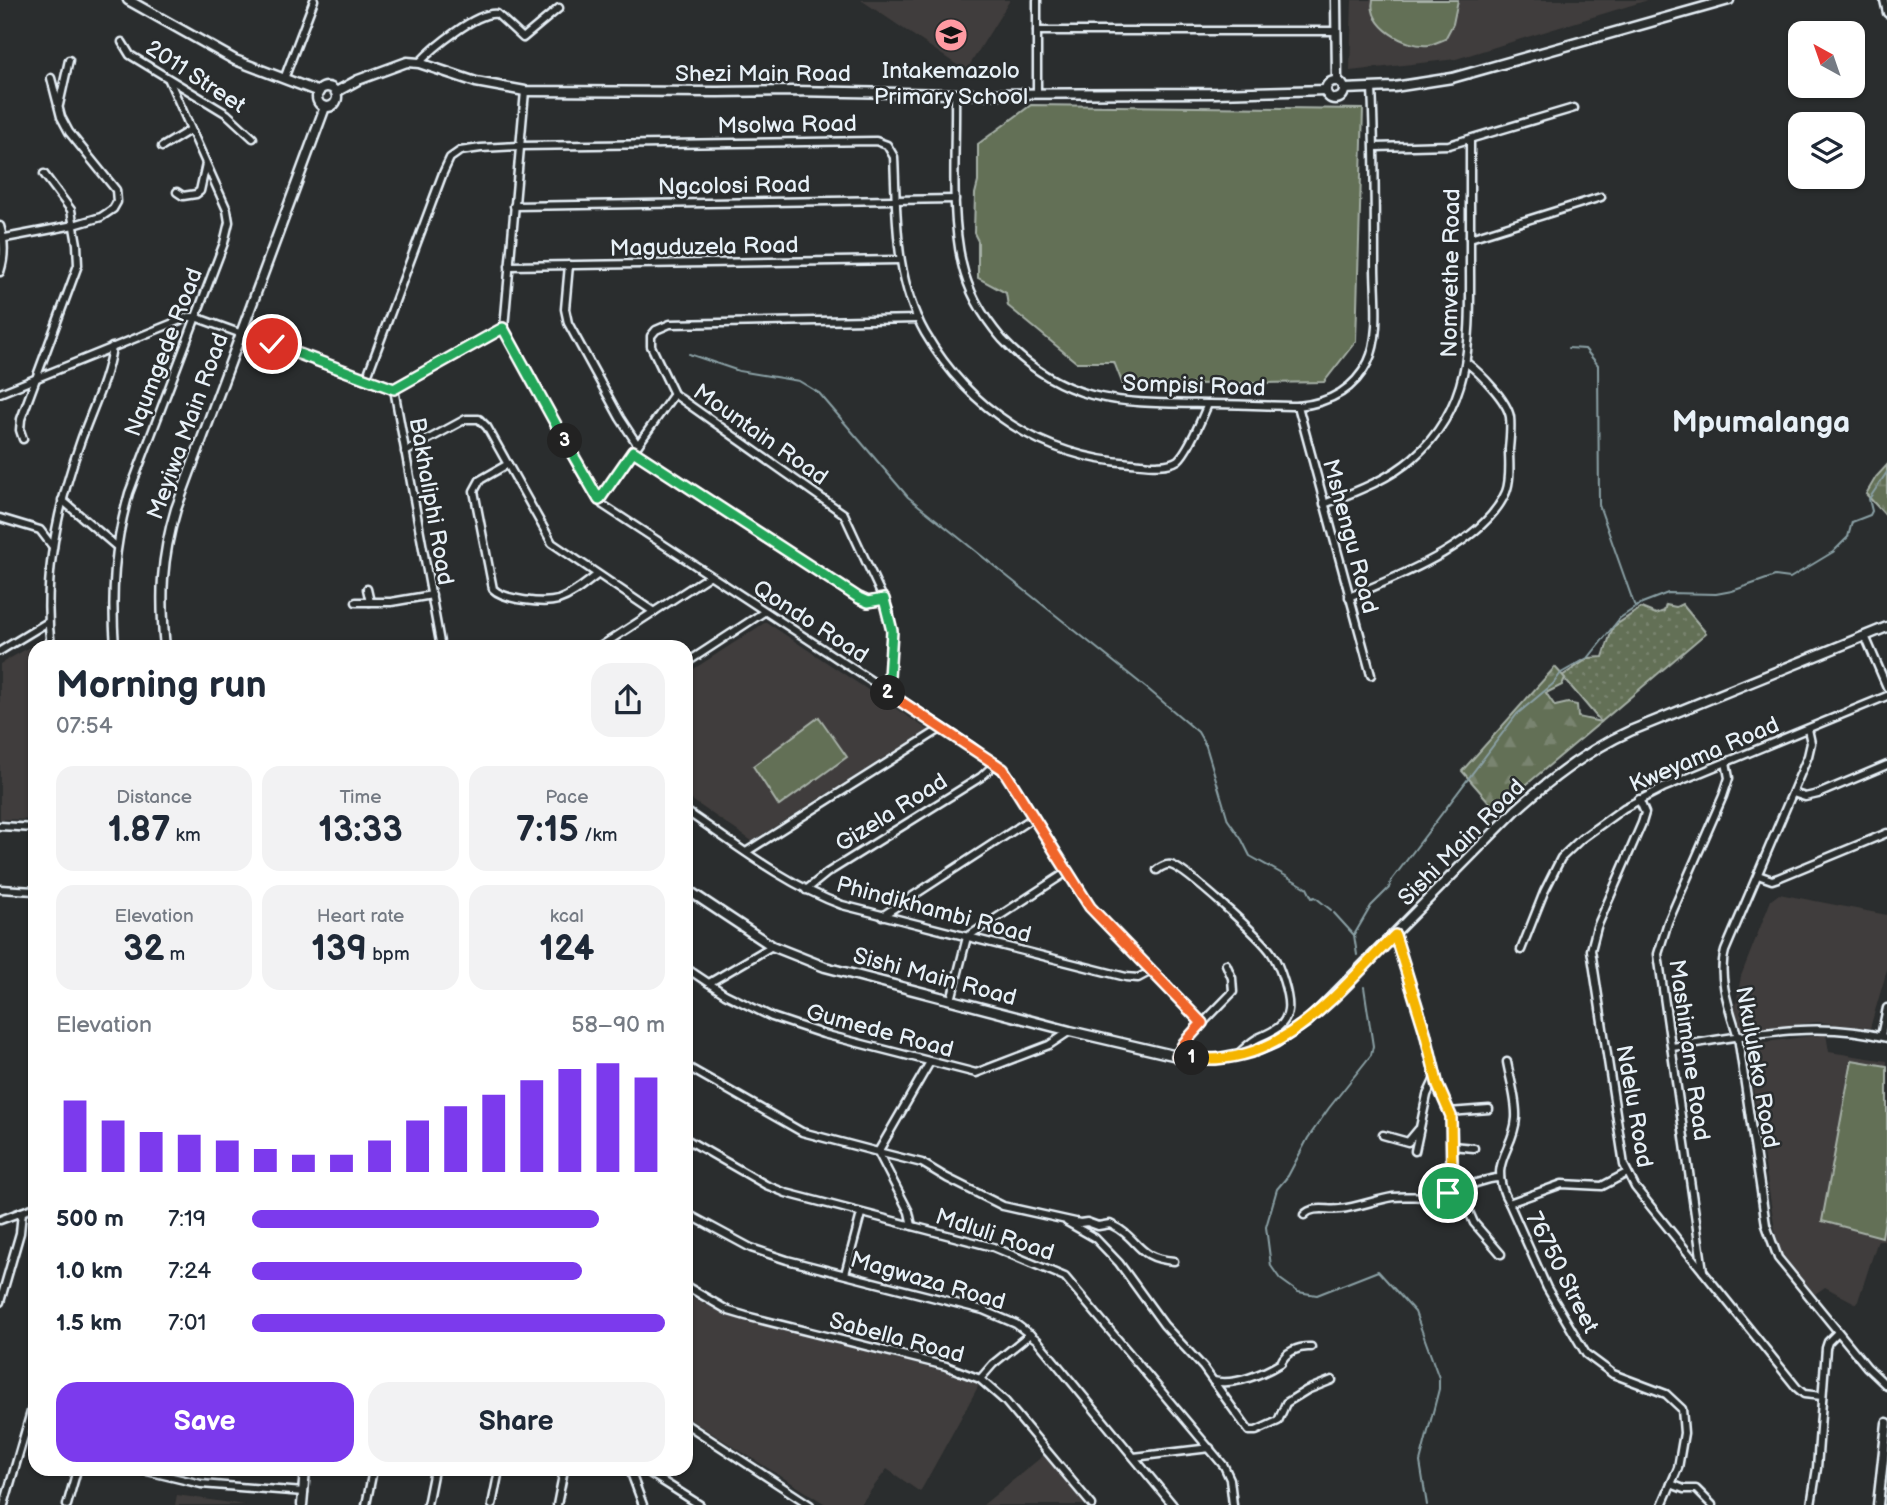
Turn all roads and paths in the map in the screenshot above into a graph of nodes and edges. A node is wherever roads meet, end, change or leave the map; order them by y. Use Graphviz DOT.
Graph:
graph roads {
  1 [pos="128,0"];
  2 [pos="314,0"];
  3 [pos="1037,0"];
  4 [pos="1336,0"];
  5 [pos="1729,0"];
  6 [pos="1884,0"];
  7 [pos="559,8"];
  8 [pos="1887,13"];
  9 [pos="1037,31"];
  10 [pos="1336,31"];
  11 [pos="122,42"];
  12 [pos="69,60"];
  13 [pos="419,63"];
  14 [pos="51,78"];
  15 [pos="284,79"];
  16 [pos="169,80"];
  17 [pos="1336,80"];
  18 [pos="1373,88"];
  19 [pos="1344,89"];
  20 [pos="1326,90"];
  21 [pos="525,91"];
  22 [pos="319,92"];
  23 [pos="336,92"];
  24 [pos="1037,92"];
  25 [pos="955,94"];
  26 [pos="59,107"];
  27 [pos="325,107"];
  28 [pos="1574,108"];
  29 [pos="190,130"];
  30 [pos="253,138"];
  31 [pos="1470,139"];
  32 [pos="519,146"];
  33 [pos="162,147"];
  34 [pos="1375,147"];
  35 [pos="206,164"];
  36 [pos="44,174"];
  37 [pos="177,192"];
  38 [pos="1601,197"];
  39 [pos="955,199"];
  40 [pos="895,200"];
  41 [pos="514,206"];
  42 [pos="74,225"];
  43 [pos="0,226"];
  44 [pos="1470,238"];
  45 [pos="2,239"];
  46 [pos="900,260"];
  47 [pos="569,265"];
  48 [pos="509,266"];
  49 [pos="0,272"];
  50 [pos="195,317"];
  51 [pos="918,319"];
  52 [pos="503,328"];
  53 [pos="240,333"];
  54 [pos="112,347"];
  55 [pos="1466,363"];
  56 [pos="35,379"];
  57 [pos="366,379"];
  58 [pos="394,389"];
  59 [pos="0,393"];
  60 [pos="674,394"];
  61 [pos="1208,404"];
  62 [pos="1298,406"];
  63 [pos="23,439"];
  64 [pos="635,447"];
  65 [pos="405,452"];
  66 [pos="508,464"];
  67 [pos="62,500"];
  68 [pos="599,500"];
  69 [pos="1324,504"];
  70 [pos="0,518"];
  71 [pos="116,546"];
  72 [pos="53,548"];
  73 [pos="597,575"];
  74 [pos="709,576"];
  75 [pos="368,589"];
  76 [pos="432,595"];
  77 [pos="1349,597"];
  78 [pos="884,599"];
  79 [pos="356,602"];
  80 [pos="370,602"];
  81 [pos="654,612"];
  82 [pos="764,612"];
  83 [pos="48,622"];
  84 [pos="1887,627"];
  85 [pos="1865,636"];
  86 [pos="50,640"];
  87 [pos="114,640"];
  88 [pos="164,640"];
  89 [pos="440,640"];
  90 [pos="610,640"];
  91 [pos="0,651"];
  92 [pos="693,658"];
  93 [pos="1371,675"];
  94 [pos="1887,687"];
  95 [pos="888,692"];
  96 [pos="1887,696"];
  97 [pos="942,728"];
  98 [pos="1808,729"];
  99 [pos="1726,762"];
  100 [pos="996,763"];
  101 [pos="1887,765"];
  102 [pos="1793,793"];
  103 [pos="1639,799"];
  104 [pos="693,816"];
  105 [pos="1034,817"];
  106 [pos="0,826"];
  107 [pos="28,828"];
  108 [pos="1887,833"];
  109 [pos="746,852"];
  110 [pos="1157,870"];
  111 [pos="1067,872"];
  112 [pos="1759,875"];
  113 [pos="0,889"];
  114 [pos="806,890"];
  115 [pos="28,891"];
  116 [pos="693,894"];
  117 [pos="881,916"];
  118 [pos="1395,935"];
  119 [pos="967,937"];
  120 [pos="772,946"];
  121 [pos="1521,950"];
  122 [pos="1226,964"];
  123 [pos="1151,971"];
  124 [pos="693,973"];
  125 [pos="709,983"];
  126 [pos="951,1000"];
  127 [pos="1887,1008"];
  128 [pos="1202,1023"];
  129 [pos="1070,1031"];
  130 [pos="1738,1037"];
  131 [pos="1884,1037"];
  132 [pos="1672,1047"];
  133 [pos="1177,1056"];
  134 [pos="1236,1056"];
  135 [pos="930,1062"];
  136 [pos="1507,1062"];
  137 [pos="693,1070"];
  138 [pos="1436,1076"];
  139 [pos="1489,1110"];
  140 [pos="1449,1112"];
  141 [pos="1419,1129"];
  142 [pos="1383,1135"];
  143 [pos="693,1143"];
  144 [pos="1452,1146"];
  145 [pos="1474,1148"];
  146 [pos="1415,1151"];
  147 [pos="878,1152"];
  148 [pos="1627,1173"];
  149 [pos="1500,1178"];
  150 [pos="1457,1187"];
  151 [pos="1509,1203"];
  152 [pos="28,1209"];
  153 [pos="22,1212"];
  154 [pos="861,1214"];
  155 [pos="1304,1215"];
  156 [pos="693,1217"];
  157 [pos="1061,1219"];
  158 [pos="0,1220"];
  159 [pos="912,1226"];
  160 [pos="1501,1254"];
  161 [pos="1174,1261"];
  162 [pos="1703,1271"];
  163 [pos="845,1274"];
  164 [pos="693,1290"];
  165 [pos="0,1302"];
  166 [pos="1838,1332"];
  167 [pos="1030,1334"];
  168 [pos="1311,1347"];
  169 [pos="980,1379"];
  170 [pos="1332,1380"];
  171 [pos="1213,1381"];
  172 [pos="1887,1386"];
  173 [pos="1822,1396"];
  174 [pos="28,1422"];
  175 [pos="1887,1423"];
  176 [pos="693,1429"];
  177 [pos="1886,1441"];
  178 [pos="1210,1448"];
  179 [pos="1134,1457"];
  180 [pos="75,1476"];
  181 [pos="168,1476"];
  182 [pos="305,1476"];
  183 [pos="372,1476"];
  184 [pos="434,1476"];
  185 [pos="498,1476"];
  186 [pos="563,1476"];
  187 [pos="632,1476"];
  188 [pos="654,1476"];
  189 [pos="1671,1484"];
  190 [pos="304,1492"];
  191 [pos="4,1505"];
  192 [pos="67,1505"];
  193 [pos="302,1505"];
  194 [pos="366,1505"];
  195 [pos="427,1505"];
  196 [pos="492,1505"];
  197 [pos="557,1505"];
  198 [pos="643,1505"];
  199 [pos="700,1505"];
  200 [pos="810,1505"];
  201 [pos="1092,1505"];
  202 [pos="1172,1505"];
  203 [pos="1233,1505"];
  204 [pos="1662,1505"];
  205 [pos="1712,1505"];
  206 [pos="1811,1505"];
  207 [pos="1878,1505"];
  1 -- 15 [label="street, Shezi Main Road"];
  2 -- 15 [label="street"];
  3 -- 9 [label="street"];
  4 -- 10 [label="street"];
  5 -- 18 [label="street"];
  6 -- 8 [label="street"];
  7 -- 13 [label="street"];
  9 -- 10 [label="street"];
  9 -- 24 [label="street"];
  10 -- 17 [label="street"];
  11 -- 16 [label="street, 2011 Street"];
  12 -- 26 [label="street"];
  13 -- 21 [label="street, Shezi Main Road"];
  13 -- 23 [label="street, Shezi Main Road"];
  14 -- 26 [label="street"];
  15 -- 22 [label="street, Shezi Main Road"];
  16 -- 29 [label="street, Nqumgede Road"];
  16 -- 30 [label="street, 2011 Street"];
  17 -- 19 [label="street"];
  17 -- 20 [label="street"];
  18 -- 19 [label="street"];
  18 -- 34 [label="street, Sompisi Road"];
  19 -- 20 [label="street"];
  20 -- 24 [label="street, Shezi Main Road"];
  21 -- 25 [label="street, Shezi Main Road"];
  21 -- 32 [label="street"];
  22 -- 23 [label="street, Shezi Main Road"];
  22 -- 27 [label="street"];
  23 -- 27 [label="street, Shezi Main Road"];
  24 -- 25 [label="street, Shezi Main Road"];
  25 -- 39 [label="street, Sompisi Road"];
  26 -- 42 [label="street"];
  27 -- 53 [label="street, Meyiwa Main Road"];
  28 -- 31 [label="street"];
  29 -- 33 [label="street"];
  29 -- 35 [label="street, Nqumgede Road"];
  31 -- 34 [label="street"];
  31 -- 44 [label="street, Nomvethe Road"];
  32 -- 40 [label="street, Msolwa Road"];
  32 -- 41 [label="street"];
  32 -- 57 [label="street, Msolwa Road"];
  34 -- 62 [label="street, Sompisi Road"];
  35 -- 37 [label="street"];
  35 -- 50 [label="street, Nqumgede Road"];
  36 -- 42 [label="street"];
  38 -- 44 [label="street"];
  39 -- 40 [label="street, Ngcolosi Road"];
  39 -- 61 [label="street, Sompisi Road"];
  40 -- 41 [label="street, Ngcolosi Road"];
  40 -- 46 [label="street, Msolwa Road"];
  41 -- 48 [label="street"];
  42 -- 45 [label="street"];
  42 -- 56 [label="street"];
  43 -- 45 [label="street"];
  44 -- 55 [label="street, Nomvethe Road"];
  45 -- 49 [label="street"];
  46 -- 47 [label="street, Maguduzela Road"];
  46 -- 51 [label="street, Msolwa Road"];
  47 -- 48 [label="street, Maguduzela Road"];
  47 -- 64 [label="street"];
  48 -- 52 [label="street"];
  50 -- 53 [label="street"];
  50 -- 54 [label="street"];
  50 -- 71 [label="street, Nqumgede Road"];
  51 -- 60 [label="street, Mountain Road"];
  51 -- 61 [label="street, Msolwa Road"];
  52 -- 58 [label="street, Bakhaliphi Road"];
  52 -- 68 [label="street, Qondo Road"];
  53 -- 57 [label="street"];
  53 -- 88 [label="street, Meyiwa Main Road"];
  54 -- 56 [label="street"];
  54 -- 67 [label="street"];
  55 -- 69 [label="street, Nomvethe Road"];
  55 -- 77 [label="street"];
  56 -- 59 [label="street"];
  56 -- 63 [label="street"];
  57 -- 58 [label="street"];
  58 -- 65 [label="street, Bakhaliphi Road"];
  60 -- 64 [label="street"];
  60 -- 78 [label="street, Mountain Road"];
  61 -- 62 [label="street, Sompisi Road"];
  62 -- 69 [label="street, Mshengu Road"];
  64 -- 68 [label="street"];
  64 -- 78 [label="street"];
  65 -- 66 [label="street"];
  65 -- 76 [label="street, Bakhaliphi Road"];
  66 -- 73 [label="street"];
  66 -- 73 [label="street"];
  67 -- 71 [label="street"];
  67 -- 72 [label="street"];
  68 -- 74 [label="street, Qondo Road"];
  69 -- 77 [label="street, Mshengu Road"];
  70 -- 72 [label="street"];
  71 -- 87 [label="street, Nqumgede Road"];
  72 -- 83 [label="street"];
  73 -- 81 [label="street"];
  74 -- 81 [label="street"];
  74 -- 82 [label="street, Qondo Road"];
  75 -- 80 [label="street"];
  76 -- 80 [label="street"];
  76 -- 89 [label="street, Bakhaliphi Road"];
  77 -- 93 [label="street, Mshengu Road"];
  78 -- 95 [label="street, Mountain Road"];
  79 -- 80 [label="street"];
  81 -- 90 [label="street"];
  82 -- 92 [label="street"];
  82 -- 95 [label="street, Qondo Road"];
  83 -- 86 [label="street"];
  83 -- 91 [label="street"];
  84 -- 85 [label="street, Sishi Main Road"];
  85 -- 94 [label="street"];
  85 -- 118 [label="street, Sishi Main Road"];
  95 -- 97 [label="street, Qondo Road"];
  96 -- 98 [label="street, Kweyama Road"];
  97 -- 100 [label="street, Qondo Road"];
  97 -- 109 [label="street"];
  98 -- 99 [label="street, Kweyama Road"];
  98 -- 102 [label="street, Nkululeko Road"];
  99 -- 103 [label="street, Kweyama Road"];
  99 -- 132 [label="street, Mashimane Road"];
  100 -- 105 [label="street, Qondo Road"];
  100 -- 114 [label="street, Gizela Road"];
  101 -- 102 [label="street"];
  102 -- 112 [label="street, Nkululeko Road"];
  103 -- 121 [label="street, Kweyama Road"];
  103 -- 148 [label="street, Ndelu Road"];
  104 -- 109 [label="street, Phindikhambi Road"];
  105 -- 111 [label="street, Qondo Road"];
  105 -- 117 [label="street"];
  106 -- 107 [label="street"];
  108 -- 112 [label="street"];
  109 -- 114 [label="street, Phindikhambi Road"];
  110 -- 134 [label="street"];
  111 -- 119 [label="street"];
  111 -- 123 [label="street, Qondo Road"];
  112 -- 130 [label="street, Nkululeko Road"];
  113 -- 115 [label="street"];
  114 -- 117 [label="street, Phindikhambi Road"];
  116 -- 120 [label="street, Sishi Main Road"];
  117 -- 119 [label="street, Phindikhambi Road"];
  118 -- 134 [label="street, Sishi Main Road"];
  118 -- 138 [label="street"];
  119 -- 123 [label="street, Phindikhambi Road"];
  119 -- 126 [label="street"];
  120 -- 125 [label="street"];
  120 -- 126 [label="street, Sishi Main Road"];
  122 -- 128 [label="street"];
  123 -- 128 [label="street, Qondo Road"];
  124 -- 125 [label="street, Gumede Road"];
  125 -- 135 [label="street, Gumede Road"];
  126 -- 129 [label="street, Sishi Main Road"];
  127 -- 131 [label="street"];
  128 -- 133 [label="street"];
  129 -- 133 [label="street, Sishi Main Road"];
  129 -- 135 [label="street, Gumede Road"];
  130 -- 131 [label="street"];
  130 -- 132 [label="street"];
  130 -- 166 [label="street, Nkululeko Road"];
  132 -- 162 [label="street, Mashimane Road"];
  133 -- 134 [label="street, Sishi Main Road"];
  135 -- 147 [label="street"];
  136 -- 149 [label="street"];
  137 -- 147 [label="street"];
  138 -- 140 [label="street"];
  138 -- 141 [label="street"];
  139 -- 140 [label="street"];
  140 -- 144 [label="street"];
  141 -- 142 [label="street"];
  141 -- 146 [label="street"];
  143 -- 154 [label="street, Mdluli Road"];
  144 -- 145 [label="street"];
  144 -- 150 [label="street"];
  147 -- 157 [label="street"];
  147 -- 159 [label="street"];
  148 -- 151 [label="street, 76750 Street"];
  148 -- 162 [label="street, Ndelu Road"];
  149 -- 150 [label="street"];
  149 -- 151 [label="street"];
  150 -- 155 [label="street"];
  150 -- 160 [label="street"];
  151 -- 189 [label="street, 76750 Street"];
  152 -- 153 [label="street"];
  153 -- 158 [label="street"];
  153 -- 165 [label="street"];
  154 -- 159 [label="street, Mdluli Road"];
  154 -- 163 [label="street"];
  156 -- 163 [label="street, Magwaza Road"];
  157 -- 161 [label="street"];
  157 -- 171 [label="street"];
  159 -- 178 [label="street, Mdluli Road"];
  162 -- 173 [label="street, Ndelu Road"];
  163 -- 167 [label="street, Magwaza Road"];
  164 -- 169 [label="street, Sabella Road"];
  166 -- 172 [label="street, Nkululeko Road"];
  166 -- 173 [label="street"];
  167 -- 169 [label="street"];
  167 -- 179 [label="street, Magwaza Road"];
  168 -- 171 [label="street"];
  169 -- 201 [label="street, Sabella Road"];
  170 -- 171 [label="street"];
  173 -- 206 [label="street"];
  174 -- 191 [label="street"];
  175 -- 177 [label="street"];
  176 -- 200 [label="street"];
  177 -- 207 [label="street"];
  178 -- 179 [label="street"];
  178 -- 203 [label="street, Mdluli Road"];
  179 -- 202 [label="street, Magwaza Road"];
  180 -- 192 [label="street"];
  181 -- 190 [label="street"];
  182 -- 190 [label="street"];
  183 -- 194 [label="street"];
  184 -- 195 [label="street"];
  185 -- 196 [label="street"];
  186 -- 197 [label="street"];
  187 -- 198 [label="street"];
  188 -- 199 [label="street"];
  189 -- 204 [label="street, 76750 Street"];
  189 -- 205 [label="street"];
  190 -- 193 [label="street"];
}
